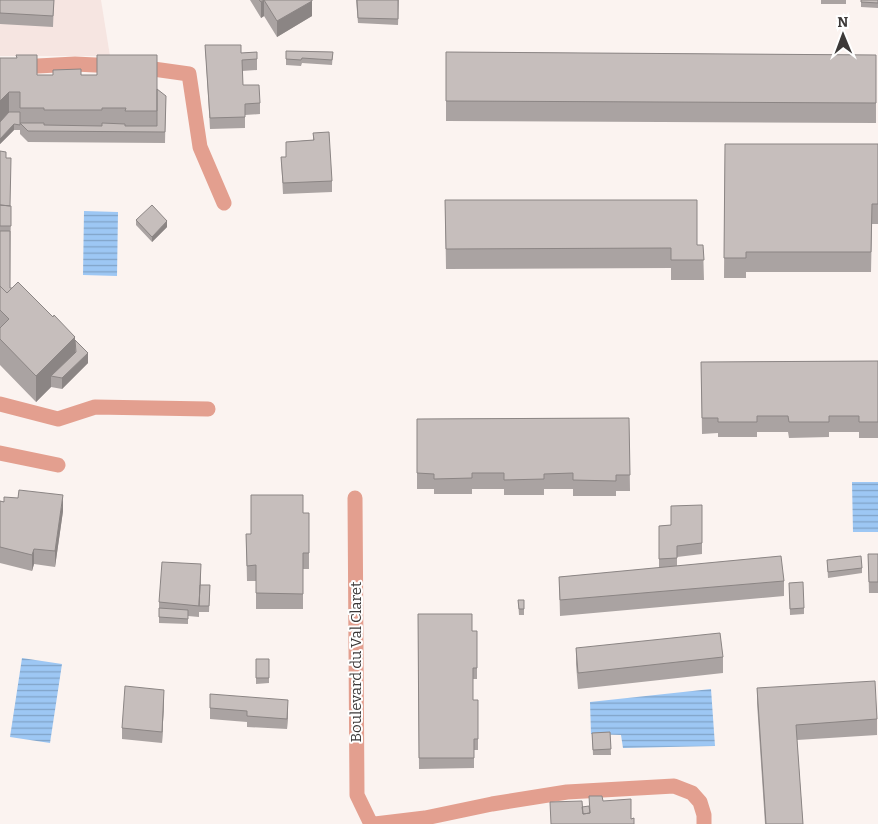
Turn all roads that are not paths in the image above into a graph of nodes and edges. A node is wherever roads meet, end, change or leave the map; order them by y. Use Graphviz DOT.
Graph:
graph roads {
  1 [pos="0,68"];
  2 [pos="224,203"];
  3 [pos="0,404"];
  4 [pos="208,409"];
  5 [pos="0,453"];
  6 [pos="58,465"];
  7 [pos="355,498"];
  8 [pos="371,824"];
  9 [pos="376,824"];
  10 [pos="704,824"];
  1 -- 2 [label="street"];
  3 -- 4 [label="street"];
  5 -- 6 [label="street"];
  7 -- 8 [label="street, Boulevard du Val Claret"];
  9 -- 10 [label="street"];
}
